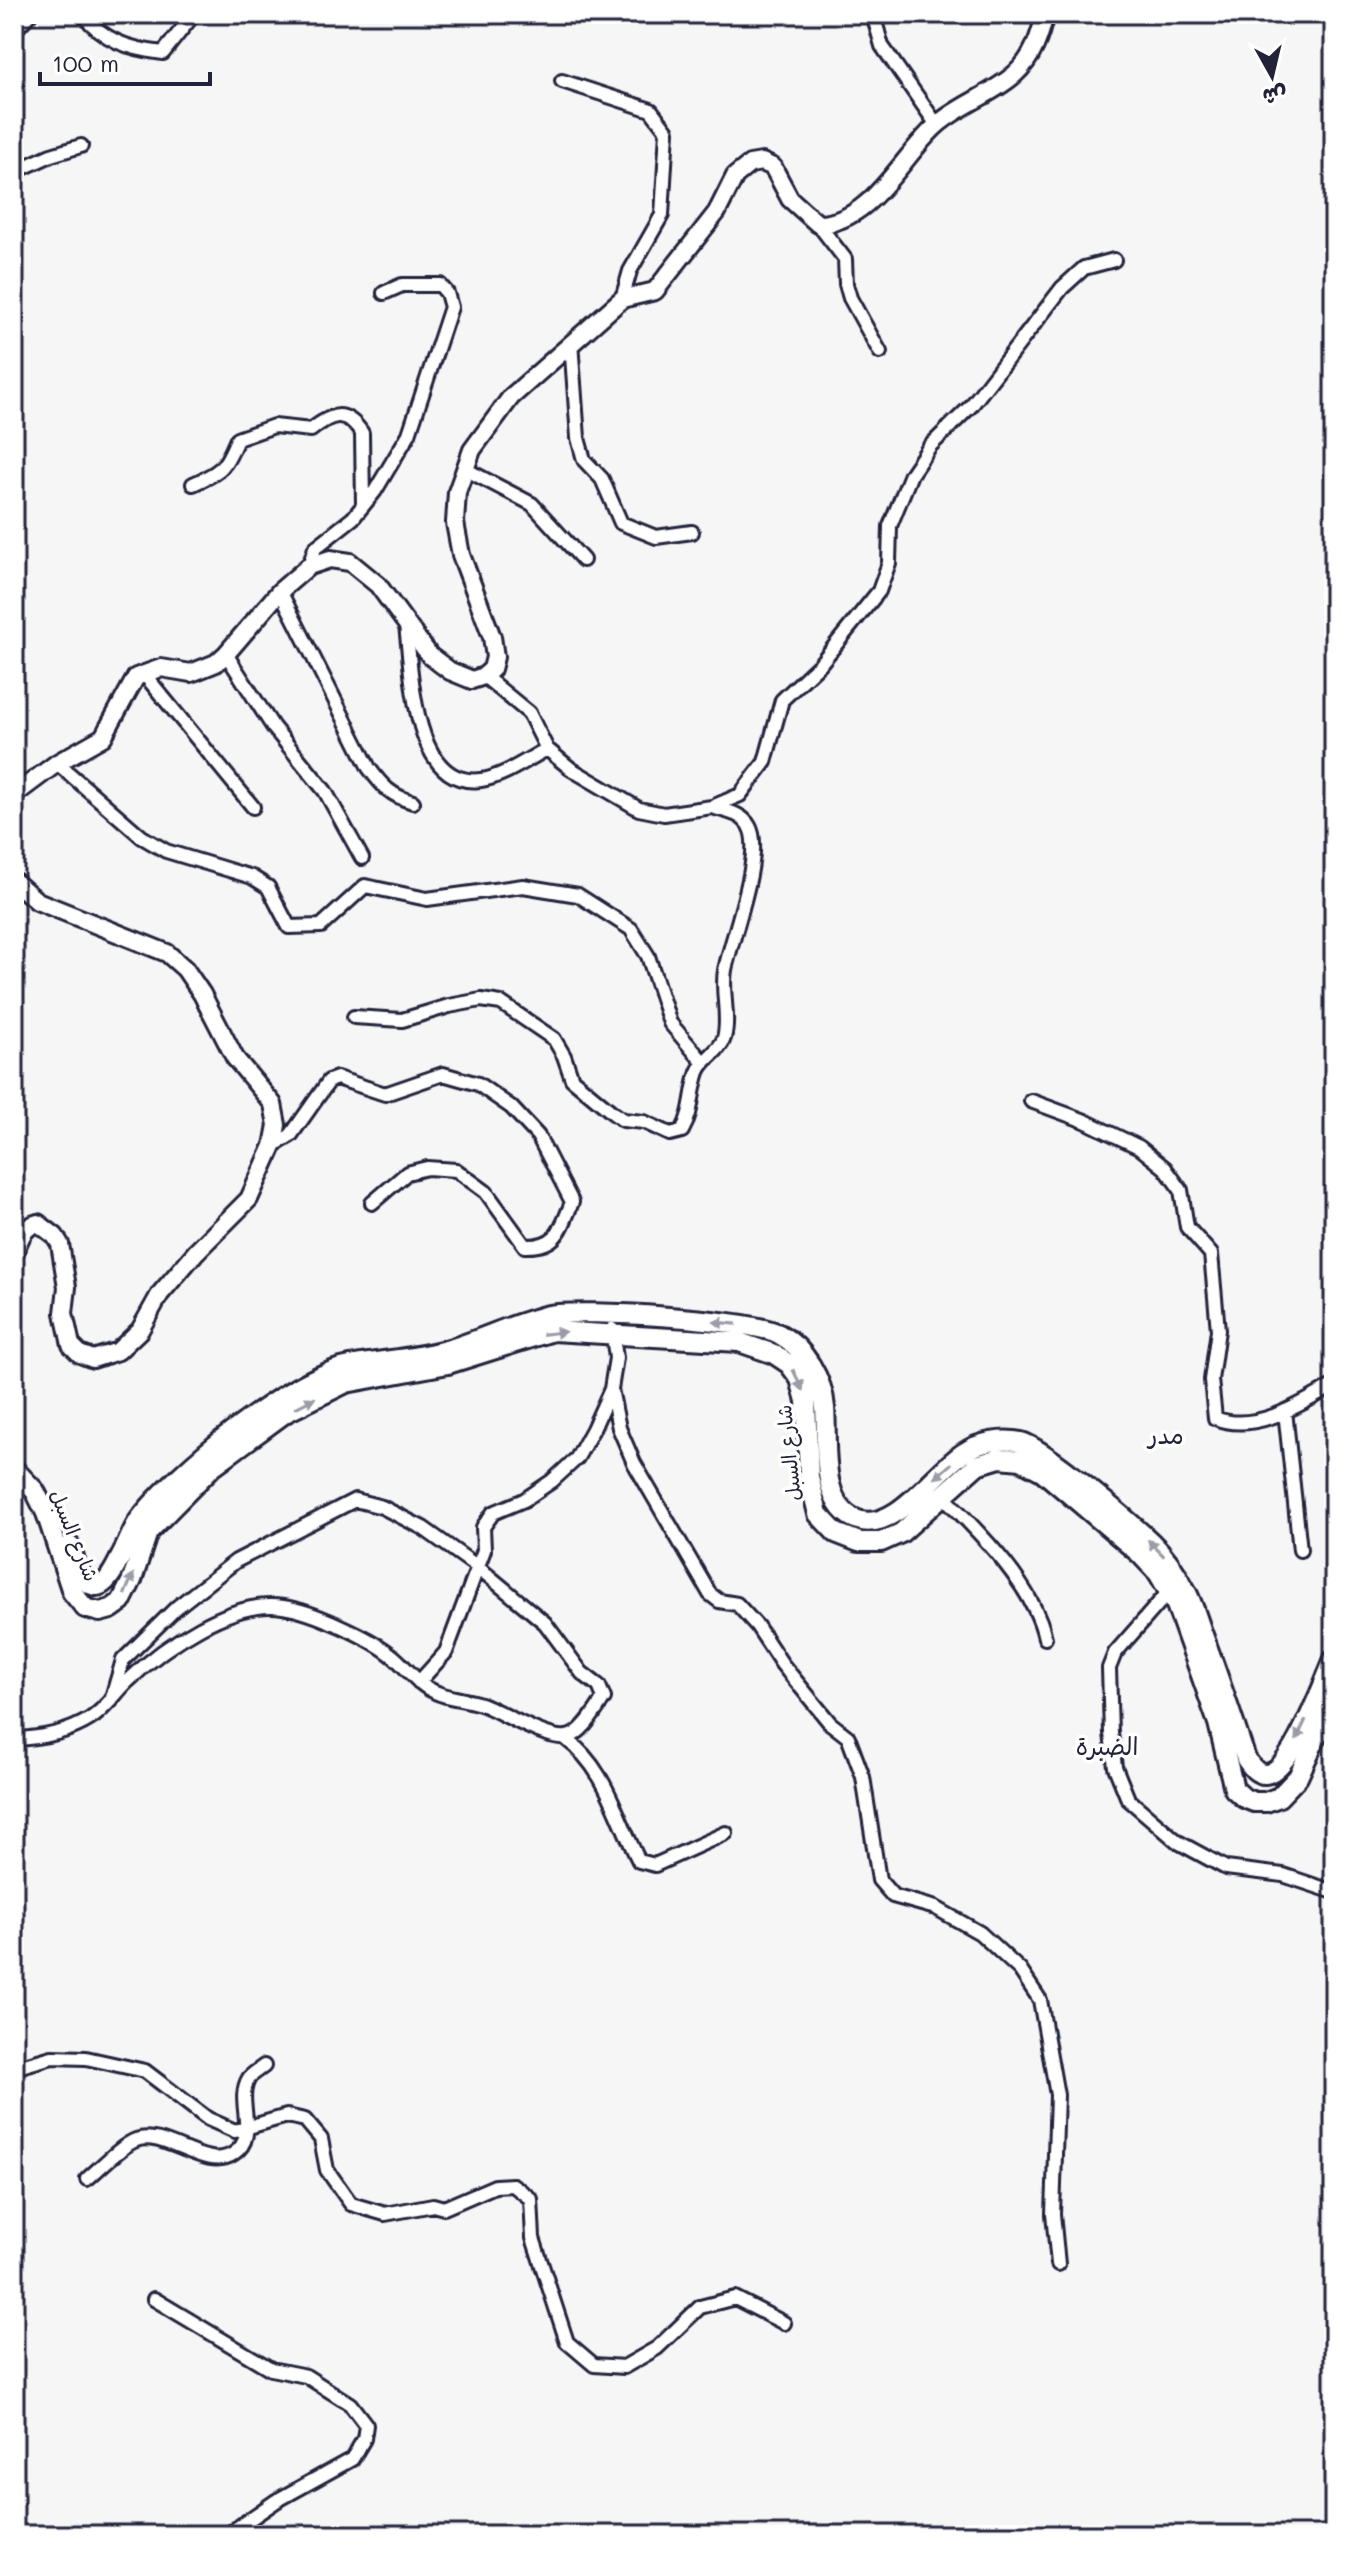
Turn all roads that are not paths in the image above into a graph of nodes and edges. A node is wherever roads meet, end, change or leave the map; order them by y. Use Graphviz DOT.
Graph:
graph roads {
  1 [pos="30,14"];
  2 [pos="83,14"];
  3 [pos="194,14"];
  4 [pos="873,14"];
  5 [pos="1045,14"];
  6 [pos="14,31"];
  7 [pos="562,81"];
  8 [pos="937,125"];
  9 [pos="81,146"];
  10 [pos="14,172"];
  11 [pos="818,224"];
  12 [pos="1114,260"];
  13 [pos="384,293"];
  14 [pos="622,299"];
  15 [pos="571,342"];
  16 [pos="880,352"];
  17 [pos="465,469"];
  18 [pos="193,484"];
  19 [pos="363,506"];
  20 [pos="692,532"];
  21 [pos="583,560"];
  22 [pos="309,566"];
  23 [pos="280,591"];
  24 [pos="406,622"];
  25 [pos="226,654"];
  26 [pos="144,674"];
  27 [pos="484,676"];
  28 [pos="547,749"];
  29 [pos="57,763"];
  30 [pos="14,795"];
  31 [pos="413,802"];
  32 [pos="253,807"];
  33 [pos="712,807"];
  34 [pos="362,858"];
  35 [pos="14,881"];
  36 [pos="354,1017"];
  37 [pos="703,1062"];
  38 [pos="1031,1101"];
  39 [pos="273,1146"];
  40 [pos="372,1203"];
  41 [pos="19,1227"];
  42 [pos="14,1254"];
  43 [pos="612,1323"];
  44 [pos="1334,1385"];
  45 [pos="611,1389"];
  46 [pos="1285,1411"];
  47 [pos="14,1459"];
  48 [pos="14,1469"];
  49 [pos="942,1495"];
  50 [pos="1300,1550"];
  51 [pos="479,1568"];
  52 [pos="1174,1585"];
  53 [pos="1045,1638"];
  54 [pos="1334,1659"];
  55 [pos="419,1682"];
  56 [pos="1334,1699"];
  57 [pos="111,1701"];
  58 [pos="565,1738"];
  59 [pos="14,1739"];
  60 [pos="726,1833"];
  61 [pos="1334,1892"];
  62 [pos="264,2066"];
  63 [pos="14,2068"];
  64 [pos="247,2128"];
  65 [pos="87,2179"];
  66 [pos="1058,2264"];
  67 [pos="154,2299"];
  68 [pos="784,2323"];
  69 [pos="227,2535"];
  1 -- 6 [label="street"];
  2 -- 3 [label="street"];
  4 -- 8 [label="street"];
  5 -- 8 [label="street"];
  7 -- 14 [label="street"];
  8 -- 11 [label="street"];
  9 -- 10 [label="street"];
  11 -- 14 [label="street"];
  11 -- 16 [label="street"];
  12 -- 33 [label="street"];
  13 -- 19 [label="street"];
  14 -- 15 [label="street"];
  15 -- 17 [label="street"];
  15 -- 20 [label="street"];
  17 -- 21 [label="street"];
  17 -- 27 [label="street"];
  18 -- 19 [label="street"];
  19 -- 22 [label="street"];
  22 -- 23 [label="street"];
  22 -- 24 [label="street"];
  23 -- 25 [label="street"];
  23 -- 31 [label="street"];
  24 -- 27 [label="street"];
  24 -- 28 [label="street"];
  25 -- 26 [label="street"];
  25 -- 34 [label="street"];
  26 -- 29 [label="street"];
  26 -- 32 [label="street"];
  27 -- 28 [label="street"];
  28 -- 33 [label="street"];
  29 -- 30 [label="street"];
  29 -- 37 [label="street"];
  33 -- 37 [label="street"];
  35 -- 39 [label="street"];
  36 -- 37 [label="street"];
  38 -- 46 [label="street"];
  39 -- 40 [label="street"];
  39 -- 41 [label="street"];
  41 -- 42 [label="street"];
  43 -- 45 [label="street"];
  43 -- 47 [label="main road, شارع السبل"];
  48 -- 43 [label="main road, شارع السبل, one-way"];
  43 -- 49 [label="main road, شارع السبل, one-way"];
  52 -- 43 [label="main road, شارع السبل, one-way"];
  44 -- 46 [label="street"];
  45 -- 51 [label="street"];
  45 -- 66 [label="street"];
  46 -- 50 [label="street"];
  49 -- 52 [label="main road, شارع السبل"];
  49 -- 53 [label="street"];
  51 -- 55 [label="street"];
  51 -- 57 [label="street"];
  51 -- 58 [label="street"];
  54 -- 52 [label="main road, شارع السبل, one-way"];
  52 -- 56 [label="main road, شارع السبل"];
  52 -- 61 [label="street"];
  55 -- 57 [label="street"];
  55 -- 58 [label="street"];
  57 -- 59 [label="street"];
  58 -- 60 [label="street"];
  62 -- 64 [label="street"];
  63 -- 64 [label="street"];
  64 -- 65 [label="street"];
  64 -- 68 [label="street"];
  67 -- 69 [label="street"];
}
